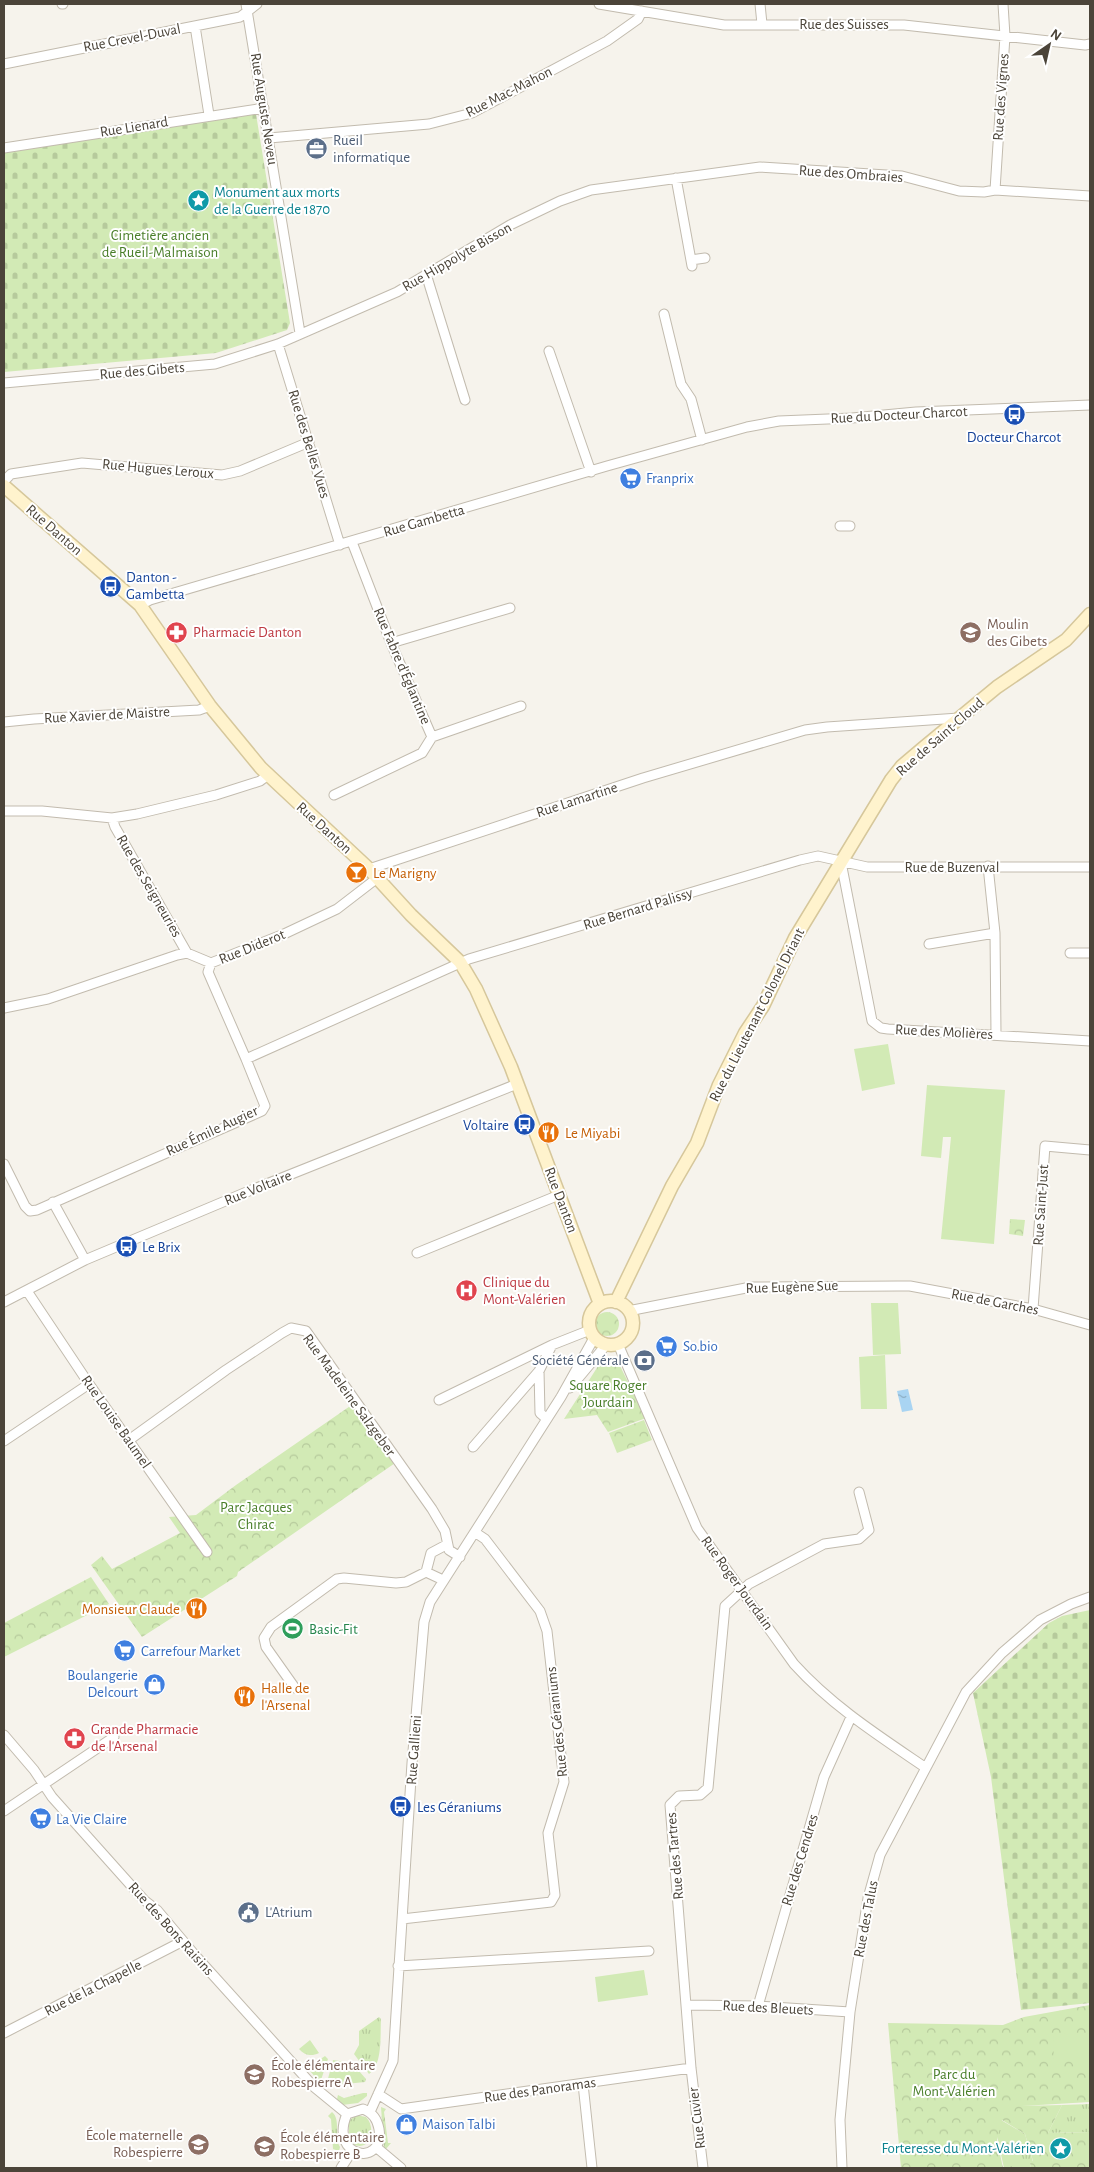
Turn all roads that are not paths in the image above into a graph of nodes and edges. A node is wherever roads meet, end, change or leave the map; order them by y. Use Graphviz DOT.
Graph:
graph roads {
  1 [pos="257,4"];
  2 [pos="599,4"];
  3 [pos="760,4"];
  4 [pos="1003,4"];
  5 [pos="247,8"];
  6 [pos="642,11"];
  7 [pos="762,24"];
  8 [pos="195,26"];
  9 [pos="1005,36"];
  10 [pos="1090,44"];
  11 [pos="4,64"];
  12 [pos="264,108"];
  13 [pos="209,115"];
  14 [pos="269,138"];
  15 [pos="4,148"];
  16 [pos="676,178"];
  17 [pos="640,182"];
  18 [pos="995,190"];
  19 [pos="1090,196"];
  20 [pos="705,258"];
  21 [pos="426,274"];
  22 [pos="664,314"];
  23 [pos="300,332"];
  24 [pos="278,344"];
  25 [pos="549,351"];
  26 [pos="4,382"];
  27 [pos="465,400"];
  28 [pos="1090,405"];
  29 [pos="706,439"];
  30 [pos="309,442"];
  31 [pos="592,472"];
  32 [pos="4,481"];
  33 [pos="4,486"];
  34 [pos="840,526"];
  35 [pos="850,526"];
  36 [pos="352,542"];
  37 [pos="340,545"];
  38 [pos="140,605"];
  39 [pos="510,608"];
  40 [pos="1090,614"];
  41 [pos="391,642"];
  42 [pos="210,706"];
  43 [pos="521,706"];
  44 [pos="959,718"];
  45 [pos="924,721"];
  46 [pos="4,722"];
  47 [pos="937,736"];
  48 [pos="432,737"];
  49 [pos="268,775"];
  50 [pos="334,795"];
  51 [pos="4,811"];
  52 [pos="112,818"];
  53 [pos="816,856"];
  54 [pos="841,862"];
  55 [pos="988,866"];
  56 [pos="1090,867"];
  57 [pos="373,874"];
  58 [pos="823,891"];
  59 [pos="995,933"];
  60 [pos="929,944"];
  61 [pos="187,953"];
  62 [pos="1070,953"];
  63 [pos="1090,953"];
  64 [pos="460,962"];
  65 [pos="210,963"];
  66 [pos="4,1008"];
  67 [pos="996,1034"];
  68 [pos="1090,1040"];
  69 [pos="246,1059"];
  70 [pos="517,1084"];
  71 [pos="1090,1150"];
  72 [pos="4,1164"];
  73 [pos="559,1195"];
  74 [pos="53,1202"];
  75 [pos="416,1254"];
  76 [pos="85,1260"];
  77 [pos="898,1286"];
  78 [pos="27,1291"];
  79 [pos="4,1302"];
  80 [pos="616,1302"];
  81 [pos="600,1304"];
  82 [pos="1033,1309"];
  83 [pos="628,1311"];
  84 [pos="1090,1325"];
  85 [pos="592,1334"];
  86 [pos="552,1345"];
  87 [pos="612,1345"];
  88 [pos="539,1371"];
  89 [pos="89,1384"];
  90 [pos="561,1397"];
  91 [pos="440,1400"];
  92 [pos="547,1419"];
  93 [pos="128,1440"];
  94 [pos="4,1442"];
  95 [pos="473,1447"];
  96 [pos="859,1492"];
  97 [pos="476,1533"];
  98 [pos="446,1545"];
  99 [pos="207,1552"];
  100 [pos="460,1557"];
  101 [pos="426,1572"];
  102 [pos="443,1580"];
  103 [pos="743,1591"];
  104 [pos="1089,1598"];
  105 [pos="295,1688"];
  106 [pos="851,1717"];
  107 [pos="4,1735"];
  108 [pos="114,1737"];
  109 [pos="926,1768"];
  110 [pos="43,1784"];
  111 [pos="4,1811"];
  112 [pos="402,1919"];
  113 [pos="183,1941"];
  114 [pos="649,1951"];
  115 [pos="398,1966"];
  116 [pos="687,2005"];
  117 [pos="758,2006"];
  118 [pos="850,2012"];
  119 [pos="4,2034"];
  120 [pos="691,2068"];
  121 [pos="583,2084"];
  122 [pos="378,2094"];
  123 [pos="370,2112"];
  124 [pos="347,2114"];
  125 [pos="376,2147"];
  126 [pos="352,2151"];
  127 [pos="341,2168"];
  128 [pos="401,2168"];
  129 [pos="592,2168"];
  130 [pos="703,2168"];
  131 [pos="842,2168"];
  1 -- 5 [label="street, Rue Crevel-Duval"];
  2 -- 6 [label="street, Rue des Suisses"];
  3 -- 7 [label="street"];
  4 -- 9 [label="street, Rue des Vignes"];
  5 -- 8 [label="street, Rue Crevel-Duval"];
  5 -- 12 [label="street, Rue Auguste Neveu"];
  6 -- 7 [label="street, Rue des Suisses"];
  6 -- 14 [label="street, Rue Mac-Mahon"];
  7 -- 9 [label="street, Rue des Suisses"];
  8 -- 11 [label="street, Rue Crevel-Duval"];
  8 -- 13 [label="street"];
  9 -- 10 [label="street, Rue des Suisses"];
  9 -- 18 [label="street, Rue des Vignes"];
  12 -- 13 [label="street, Rue Lienard"];
  12 -- 14 [label="street, Rue Auguste Neveu"];
  13 -- 15 [label="street, Rue Lienard"];
  14 -- 23 [label="street, Rue Auguste Neveu"];
  16 -- 17 [label="street, Rue des Ombraies"];
  16 -- 18 [label="street, Rue des Ombraies"];
  16 -- 20 [label="street"];
  17 -- 21 [label="street, Rue Hippolyte Bisson"];
  18 -- 19 [label="street, Rue des Ombraies"];
  21 -- 23 [label="street, Rue Hippolyte Bisson"];
  21 -- 27 [label="street"];
  22 -- 29 [label="street"];
  23 -- 24 [label="street, Rue Hippolyte Bisson"];
  24 -- 26 [label="street, Rue des Gibets"];
  24 -- 30 [label="street, Rue des Belles Vues"];
  25 -- 31 [label="street"];
  28 -- 29 [label="street, Rue du Docteur Charcot"];
  29 -- 31 [label="street, Rue Gambetta"];
  30 -- 32 [label="street, Rue Hugues Leroux"];
  30 -- 37 [label="street, Rue des Belles Vues"];
  31 -- 36 [label="street, Rue Gambetta"];
  33 -- 38 [label="street, Rue Danton"];
  34 -- 35 [label="street"];
  36 -- 37 [label="street, Rue Gambetta"];
  36 -- 41 [label="street, Rue Fabre d'Églantine"];
  37 -- 38 [label="street, Rue Gambetta"];
  38 -- 42 [label="street, Rue Danton"];
  39 -- 41 [label="street"];
  40 -- 44 [label="street, Rue de Saint-Cloud"];
  41 -- 48 [label="street, Rue Fabre d'Églantine"];
  42 -- 46 [label="street, Rue Xavier de Maistre"];
  42 -- 49 [label="street, Rue Danton"];
  43 -- 48 [label="street"];
  44 -- 45 [label="street, Rue Lamartine"];
  44 -- 47 [label="street, Rue de Saint-Cloud"];
  45 -- 47 [label="street"];
  45 -- 57 [label="street, Rue Lamartine"];
  47 -- 54 [label="street, Rue de Saint-Cloud"];
  48 -- 50 [label="street, Rue Fabre d'Églantine"];
  49 -- 52 [label="street"];
  49 -- 57 [label="street, Rue Danton"];
  51 -- 52 [label="street"];
  52 -- 61 [label="street, Rue des Seigneuries"];
  53 -- 54 [label="street, Rue de Buzenval"];
  53 -- 64 [label="street, Rue Bernard Palissy"];
  54 -- 55 [label="street, Rue de Buzenval"];
  54 -- 58 [label="street, Rue de Saint-Cloud"];
  54 -- 67 [label="street, Rue des Molières"];
  55 -- 56 [label="street, Rue de Buzenval"];
  55 -- 59 [label="street"];
  57 -- 64 [label="street, Rue Danton"];
  57 -- 65 [label="street, Rue Diderot"];
  58 -- 80 [label="street, Rue du Lieutenant Colonel Driant"];
  59 -- 60 [label="street"];
  59 -- 67 [label="street"];
  61 -- 65 [label="street, Rue Diderot"];
  61 -- 66 [label="street"];
  62 -- 63 [label="street"];
  64 -- 69 [label="street"];
  64 -- 70 [label="street, Rue Danton"];
  65 -- 69 [label="street"];
  67 -- 68 [label="street, Rue des Molières"];
  69 -- 74 [label="street, Rue Émile Augier"];
  70 -- 73 [label="street, Rue Danton"];
  70 -- 76 [label="street, Rue Voltaire"];
  71 -- 82 [label="street, Rue Saint-Just"];
  72 -- 74 [label="street, Rue Émile Augier"];
  73 -- 75 [label="street"];
  73 -- 81 [label="street, Rue Danton"];
  74 -- 76 [label="street"];
  76 -- 78 [label="street, Rue Voltaire"];
  77 -- 82 [label="street, Rue de Garches"];
  77 -- 83 [label="street, Rue Eugène Sue"];
  78 -- 79 [label="street, Rue Voltaire"];
  78 -- 89 [label="street, Rue Louise Baumel"];
  80 -- 81 [label="street"];
  80 -- 83 [label="street"];
  81 -- 85 [label="street"];
  82 -- 84 [label="street, Rue de Garches"];
  83 -- 87 [label="street"];
  85 -- 86 [label="street"];
  85 -- 87 [label="street"];
  85 -- 90 [label="street, Rue Gallieni"];
  86 -- 88 [label="street"];
  86 -- 91 [label="street"];
  87 -- 90 [label="street, Rue Gallieni"];
  87 -- 103 [label="street, Rue Roger Jourdain"];
  88 -- 92 [label="street"];
  88 -- 95 [label="street"];
  89 -- 93 [label="street, Rue Louise Baumel"];
  89 -- 94 [label="street"];
  90 -- 92 [label="street, Rue Gallieni"];
  92 -- 97 [label="street, Rue Gallieni"];
  93 -- 98 [label="street, Rue Madeleine Salzgeber"];
  93 -- 99 [label="street, Rue Louise Baumel"];
  96 -- 103 [label="street"];
  97 -- 100 [label="street, Rue Gallieni"];
  97 -- 112 [label="street, Rue des Géraniums"];
  98 -- 100 [label="street"];
  98 -- 101 [label="street"];
  100 -- 102 [label="street, Rue Gallieni"];
  101 -- 102 [label="street"];
  101 -- 105 [label="street"];
  102 -- 112 [label="street, Rue Gallieni"];
  103 -- 106 [label="street, Rue Roger Jourdain"];
  103 -- 116 [label="street, Rue des Tartres"];
  104 -- 109 [label="street, Rue des Talus"];
  106 -- 109 [label="street, Rue Roger Jourdain"];
  106 -- 117 [label="street, Rue des Cendres"];
  107 -- 110 [label="street, Rue des Bons Raisins"];
  108 -- 110 [label="street"];
  109 -- 118 [label="street, Rue des Talus"];
  110 -- 111 [label="street"];
  110 -- 113 [label="street, Rue des Bons Raisins"];
  112 -- 115 [label="street, Rue Gallieni"];
  113 -- 119 [label="street, Rue de la Chapelle"];
  113 -- 124 [label="street, Rue des Bons Raisins"];
  114 -- 115 [label="street"];
  115 -- 122 [label="street, Rue Gallieni"];
  116 -- 117 [label="street, Rue des Bleuets"];
  116 -- 120 [label="street, Rue des Tartres"];
  117 -- 118 [label="street, Rue des Bleuets"];
  118 -- 131 [label="street, Rue des Talus"];
  120 -- 121 [label="street, Rue des Panoramas"];
  120 -- 130 [label="street, Rue Cuvier"];
  121 -- 122 [label="street, Rue des Panoramas"];
  121 -- 129 [label="street"];
  122 -- 123 [label="street, Rue Gallieni"];
  123 -- 124 [label="street"];
  123 -- 125 [label="street"];
  124 -- 126 [label="street"];
  125 -- 126 [label="street"];
  125 -- 128 [label="street"];
  126 -- 127 [label="street"];
}
